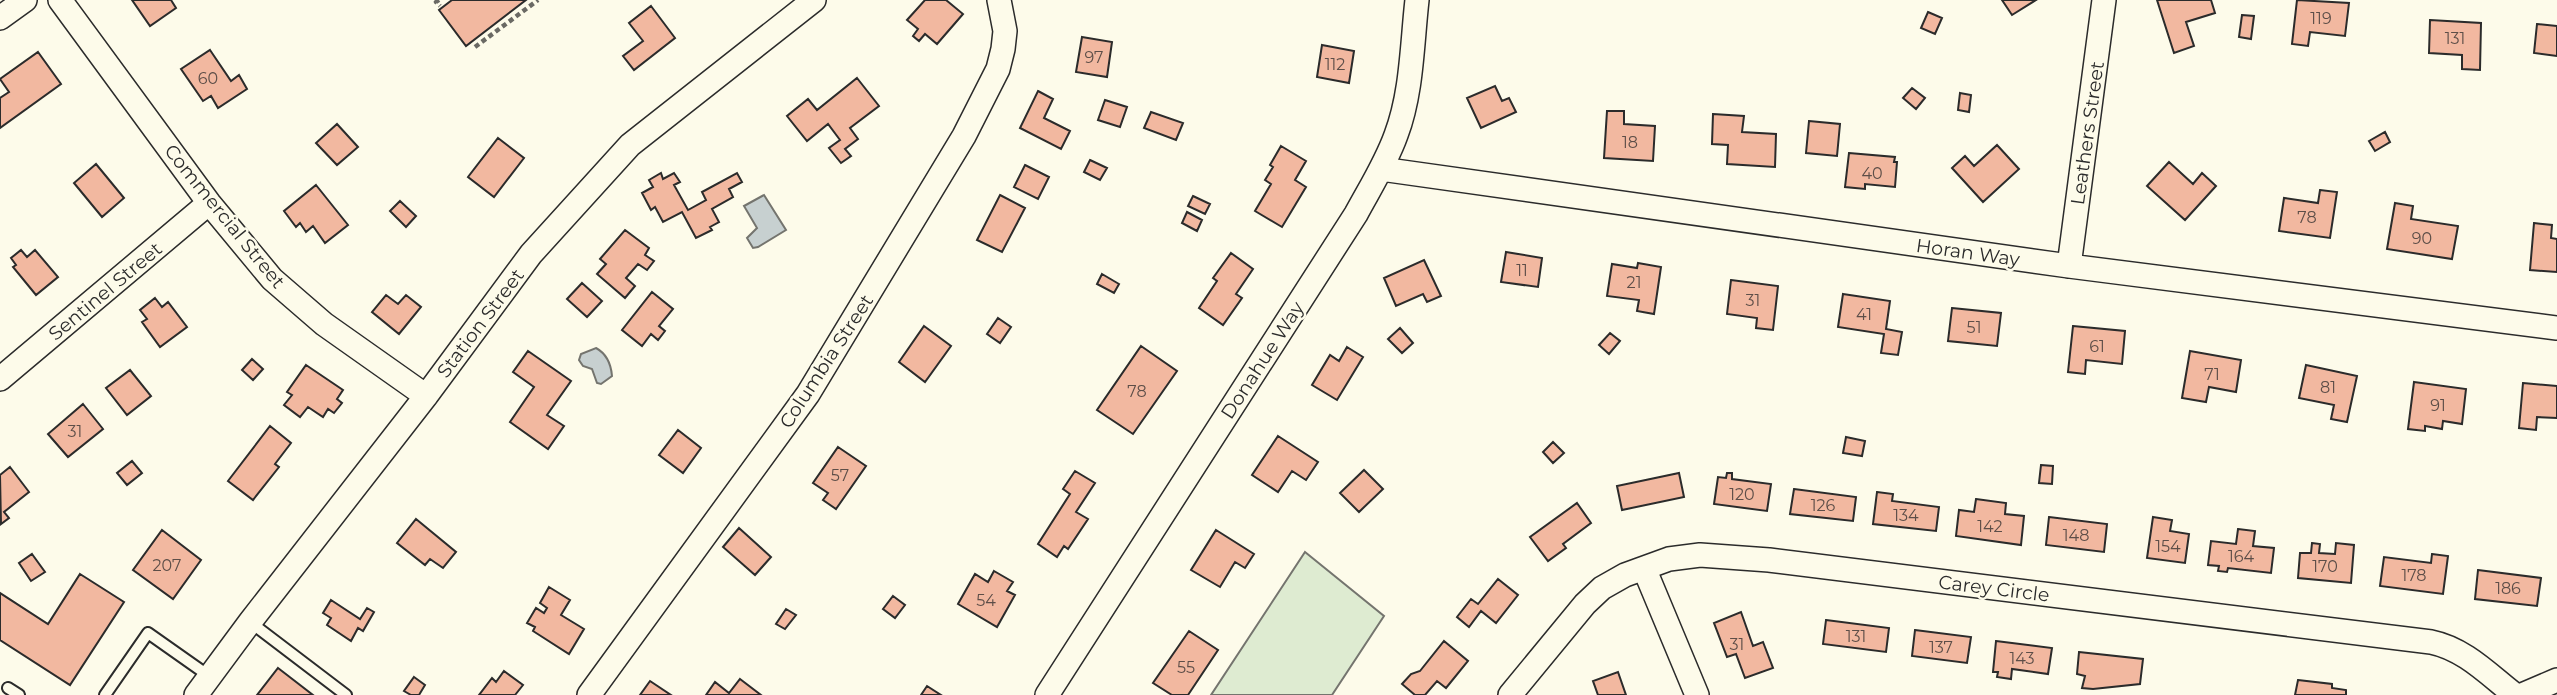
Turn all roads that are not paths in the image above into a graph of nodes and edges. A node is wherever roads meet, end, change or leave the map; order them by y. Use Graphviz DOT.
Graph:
graph roads {
  1 [pos="25,0"];
  2 [pos="60,0"];
  3 [pos="814,0"];
  4 [pos="999,0"];
  5 [pos="1417,0"];
  6 [pos="2105,0"];
  7 [pos="0,18"];
  8 [pos="1381,169"];
  9 [pos="209,203"];
  10 [pos="2069,266"];
  11 [pos="2557,328"];
  12 [pos="0,379"];
  13 [pos="426,396"];
  14 [pos="1644,568"];
  15 [pos="250,622"];
  16 [pos="2557,680"];
  17 [pos="203,686"];
  18 [pos="8,688"];
  19 [pos="19,695"];
  20 [pos="105,695"];
  21 [pos="346,695"];
  22 [pos="589,695"];
  23 [pos="1046,695"];
  24 [pos="1510,695"];
  25 [pos="1697,695"];
  26 [pos="2515,695"];
  27 [pos="2522,695"];
  1 -- 7 [label="street"];
  2 -- 9 [label="street, Commercial Street"];
  3 -- 13 [label="street, Station Street"];
  4 -- 22 [label="street, Columbia Street"];
  5 -- 8 [label="street, Donahue Way"];
  6 -- 10 [label="street, Leathers Street"];
  8 -- 10 [label="street, Horan Way"];
  8 -- 23 [label="street, Donahue Way"];
  9 -- 12 [label="street, Sentinel Street"];
  9 -- 13 [label="street, Commercial Street"];
  10 -- 11 [label="street, Horan Way"];
  13 -- 15 [label="street, Station Street"];
  14 -- 24 [label="street, Carey Circle"];
  14 -- 25 [label="street"];
  14 -- 26 [label="street, Carey Circle"];
  15 -- 17 [label="street, Station Street"];
  15 -- 21 [label="lane"];
  16 -- 27 [label="street"];
  17 -- 20 [label="lane"];
  18 -- 19 [label="lane"];
}
